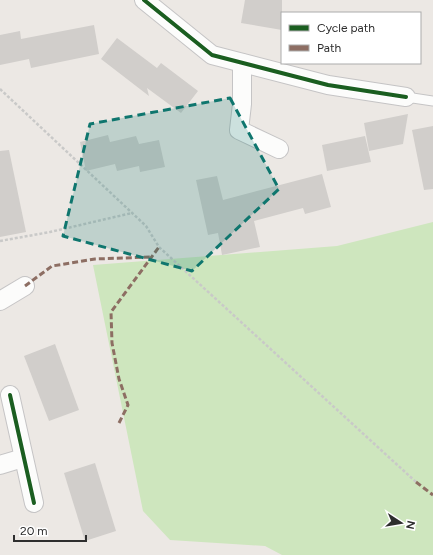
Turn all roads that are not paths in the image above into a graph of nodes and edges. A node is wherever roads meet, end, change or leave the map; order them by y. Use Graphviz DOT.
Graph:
graph roads {
  1 [pos="144,0"];
  2 [pos="242,63"];
  3 [pos="406,97"];
  4 [pos="433,102"];
  5 [pos="279,149"];
  6 [pos="25,286"];
  7 [pos="0,301"];
  8 [pos="10,394"];
  9 [pos="23,458"];
  10 [pos="0,465"];
  11 [pos="34,503"];
  1 -- 2 [label="street"];
  2 -- 3 [label="street"];
  2 -- 5 [label="street"];
  3 -- 4 [label="lane"];
  6 -- 7 [label="street"];
  8 -- 9 [label="street"];
  9 -- 10 [label="street"];
  9 -- 11 [label="street"];
}
